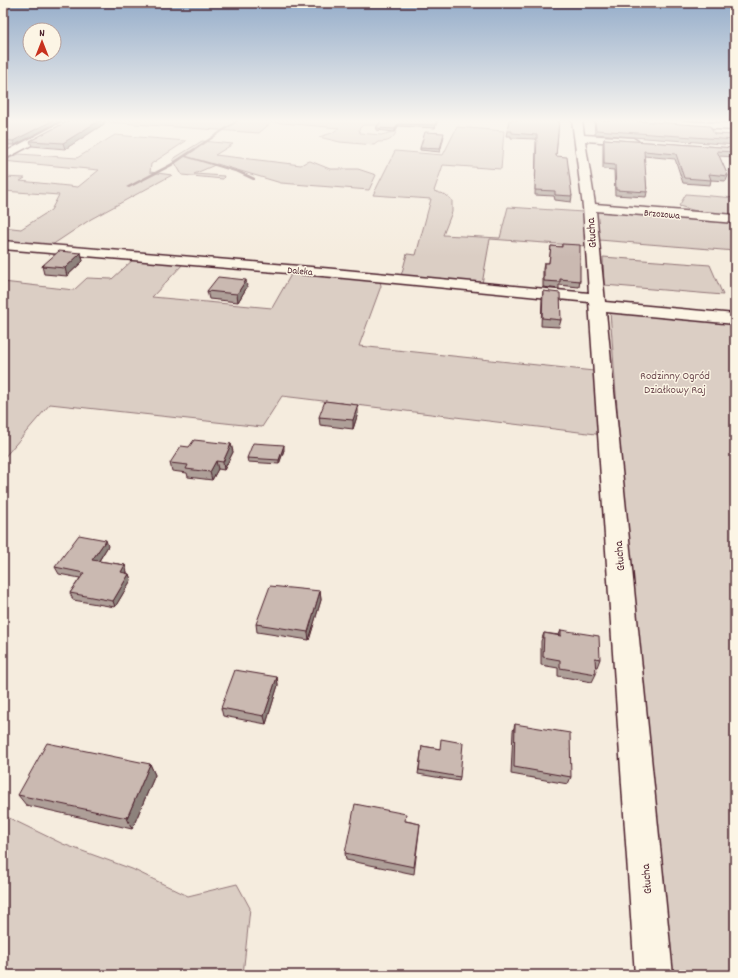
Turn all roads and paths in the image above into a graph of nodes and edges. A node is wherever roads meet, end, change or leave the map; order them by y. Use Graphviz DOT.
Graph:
graph roads {
  1 [pos="583,166"];
  2 [pos="589,207"];
  3 [pos="735,219"];
  4 [pos="3,244"];
  5 [pos="597,302"];
  6 [pos="735,319"];
  7 [pos="654,975"];
  1 -- 2 [label="street, Głucha"];
  2 -- 3 [label="street, Brzozowa"];
  2 -- 5 [label="street, Głucha"];
  4 -- 5 [label="street, Daleka"];
  5 -- 6 [label="street, Daleka"];
  5 -- 7 [label="street, Głucha"];
}
